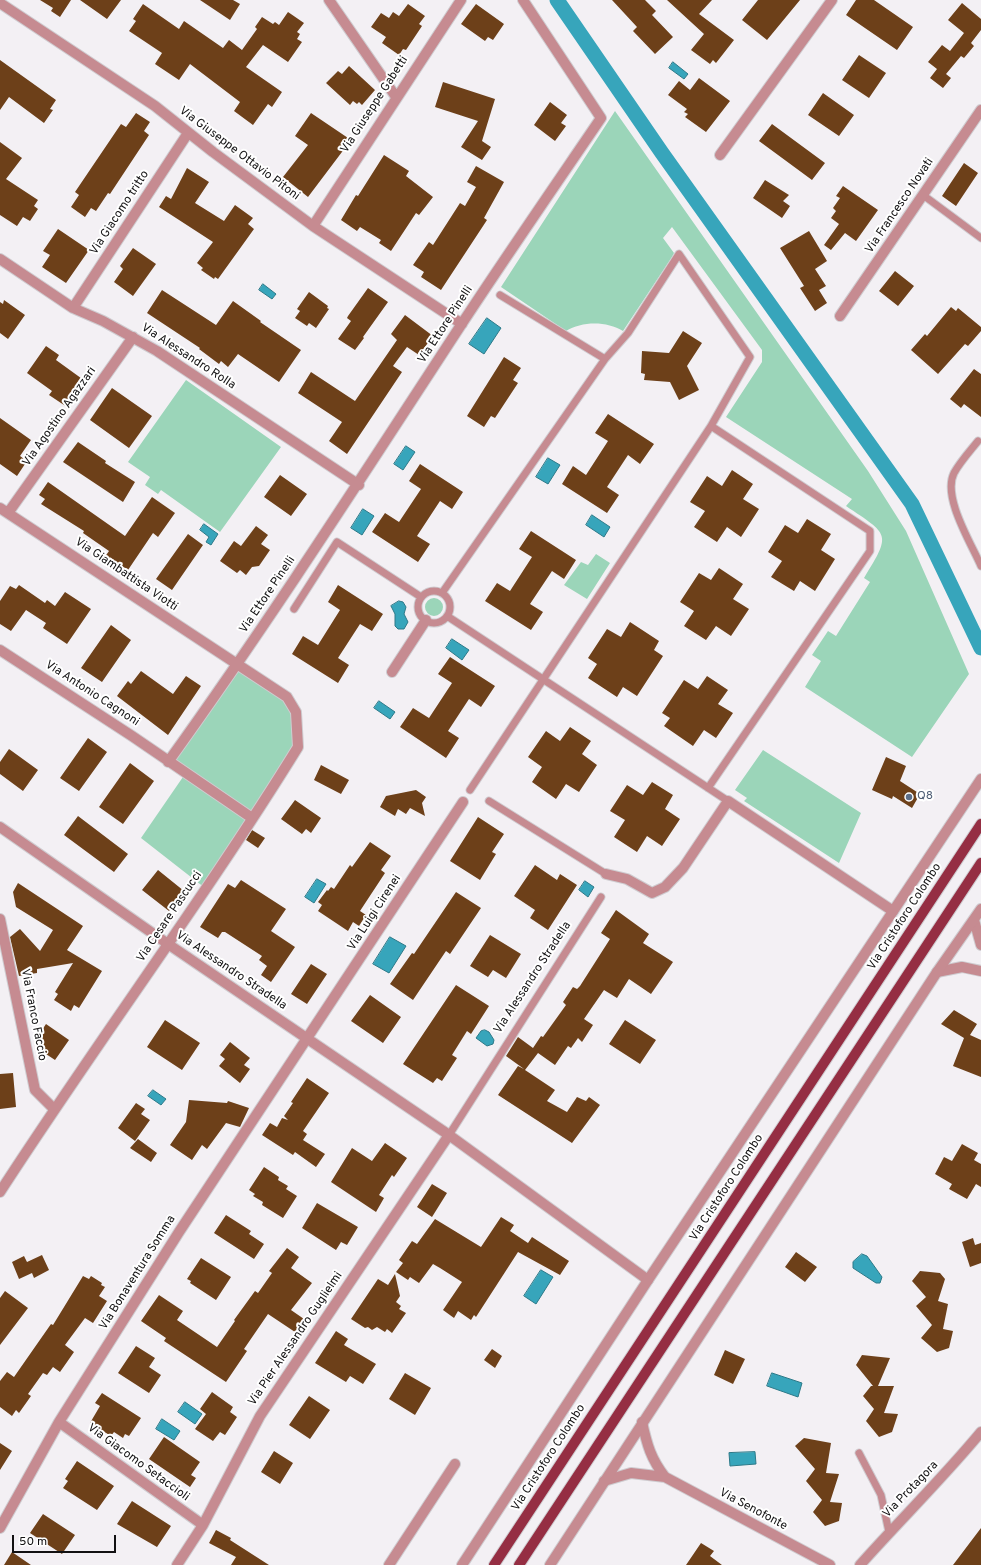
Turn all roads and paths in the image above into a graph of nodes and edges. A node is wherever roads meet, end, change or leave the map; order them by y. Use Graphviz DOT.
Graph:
graph roads {
  1 [pos="329,0"];
  2 [pos="460,0"];
  3 [pos="523,0"];
  4 [pos="832,0"];
  5 [pos="0,4"];
  6 [pos="396,97"];
  7 [pos="981,110"];
  8 [pos="188,133"];
  9 [pos="720,155"];
  10 [pos="923,195"];
  11 [pos="313,226"];
  12 [pos="981,238"];
  13 [pos="0,259"];
  14 [pos="500,295"];
  15 [pos="73,308"];
  16 [pos="840,316"];
  17 [pos="462,324"];
  18 [pos="133,337"];
  19 [pos="605,358"];
  20 [pos="711,426"];
  21 [pos="978,441"];
  22 [pos="359,485"];
  23 [pos="4,510"];
  24 [pos="981,566"];
  25 [pos="442,593"];
  26 [pos="421,597"];
  27 [pos="294,609"];
  28 [pos="447,616"];
  29 [pos="426,620"];
  30 [pos="0,650"];
  31 [pos="238,665"];
  32 [pos="392,672"];
  33 [pos="544,680"];
  34 [pos="168,762"];
  35 [pos="981,779"];
  36 [pos="708,788"];
  37 [pos="470,790"];
  38 [pos="489,801"];
  39 [pos="728,801"];
  40 [pos="463,802"];
  41 [pos="252,818"];
  42 [pos="981,824"];
  43 [pos="0,827"];
  44 [pos="981,863"];
  45 [pos="606,874"];
  46 [pos="601,897"];
  47 [pos="981,909"];
  48 [pos="893,911"];
  49 [pos="0,919"];
  50 [pos="974,920"];
  51 [pos="168,944"];
  52 [pos="981,945"];
  53 [pos="981,970"];
  54 [pos="937,972"];
  55 [pos="309,1038"];
  56 [pos="54,1109"];
  57 [pos="449,1135"];
  58 [pos="0,1192"];
  59 [pos="648,1280"];
  60 [pos="58,1422"];
  61 [pos="642,1422"];
  62 [pos="981,1432"];
  63 [pos="859,1453"];
  64 [pos="455,1464"];
  65 [pos="665,1477"];
  66 [pos="604,1481"];
  67 [pos="0,1508"];
  68 [pos="9,1514"];
  69 [pos="202,1525"];
  70 [pos="0,1528"];
  71 [pos="889,1532"];
  72 [pos="177,1565"];
  73 [pos="389,1565"];
  74 [pos="462,1565"];
  75 [pos="494,1565"];
  76 [pos="520,1565"];
  77 [pos="550,1565"];
  78 [pos="830,1565"];
  79 [pos="860,1565"];
  1 -- 6 [label="street"];
  2 -- 6 [label="street, Via Giuseppe Gabetti"];
  3 -- 17 [label="street, Via Ettore Pinelli"];
  4 -- 9 [label="street"];
  5 -- 8 [label="street, Via Giuseppe Ottavio Pitoni"];
  6 -- 11 [label="street, Via Giuseppe Gabetti"];
  7 -- 10 [label="street, Via Francesco Novati"];
  8 -- 11 [label="street, Via Giuseppe Ottavio Pitoni"];
  8 -- 15 [label="street, Via Giacomo tritto"];
  10 -- 12 [label="lane"];
  10 -- 16 [label="street, Via Francesco Novati"];
  11 -- 17 [label="street, Via Giuseppe Ottavio Pitoni"];
  13 -- 15 [label="street, Via Alessandro Rolla"];
  14 -- 19 [label="lane"];
  15 -- 18 [label="street, Via Alessandro Rolla"];
  17 -- 22 [label="street, Via Ettore Pinelli"];
  18 -- 22 [label="street, Via Alessandro Rolla"];
  18 -- 23 [label="street, Via Agostino Agazzari"];
  19 -- 20 [label="lane"];
  19 -- 25 [label="lane"];
  20 -- 33 [label="lane"];
  20 -- 36 [label="lane"];
  21 -- 24 [label="lane"];
  22 -- 31 [label="street, Via Ettore Pinelli"];
  23 -- 31 [label="street, Via Giambattista Viotti"];
  25 -- 26 [label="lane"];
  25 -- 28 [label="lane"];
  26 -- 27 [label="lane"];
  26 -- 29 [label="lane"];
  28 -- 29 [label="lane"];
  28 -- 33 [label="lane"];
  29 -- 32 [label="street"];
  30 -- 34 [label="street, Via Antonio Cagnoni"];
  31 -- 34 [label="street, Via Ettore Pinelli"];
  31 -- 41 [label="street, Via Cesare Pascucci"];
  33 -- 36 [label="lane"];
  33 -- 37 [label="lane"];
  34 -- 41 [label="street, Via Antonio Cagnoni"];
  35 -- 48 [label="street, Via Cristoforo Colombo"];
  36 -- 39 [label="lane"];
  38 -- 45 [label="lane"];
  39 -- 45 [label="street"];
  39 -- 48 [label="street, Via Cristoforo Colombo"];
  40 -- 55 [label="street, Via Luigi Cirenei"];
  41 -- 51 [label="street, Via Cesare Pascucci"];
  42 -- 75 [label="main road, Via Cristoforo Colombo"];
  43 -- 51 [label="street, Via Alessandro Stradella"];
  44 -- 76 [label="main road"];
  46 -- 57 [label="lane, Via Alessandro Stradella"];
  47 -- 50 [label="street"];
  48 -- 59 [label="street, Via Cristoforo Colombo"];
  49 -- 56 [label="street, Via Franco Faccio"];
  50 -- 52 [label="street"];
  50 -- 54 [label="street"];
  51 -- 55 [label="street, Via Alessandro Stradella"];
  51 -- 56 [label="street, Via Cesare Pascucci"];
  53 -- 54 [label="street"];
  54 -- 61 [label="street"];
  55 -- 57 [label="street, Via Alessandro Stradella"];
  55 -- 60 [label="street, Via Bonaventura Somma"];
  56 -- 58 [label="street, Via Cesare Pascucci"];
  57 -- 59 [label="street, Via Alessandro Stradella"];
  57 -- 69 [label="street, Via Pier Alessandro Guglielmi"];
  59 -- 74 [label="street, Via Cristoforo Colombo"];
  60 -- 68 [label="street, Via Bonaventura Somma"];
  60 -- 69 [label="street, Via Giacomo Setaccioli"];
  61 -- 65 [label="street"];
  61 -- 66 [label="street"];
  62 -- 71 [label="street, Via Protagora"];
  63 -- 71 [label="lane"];
  64 -- 73 [label="street"];
  65 -- 66 [label="street"];
  65 -- 78 [label="street, Via Senofonte"];
  66 -- 77 [label="street"];
  67 -- 68 [label="street"];
  68 -- 70 [label="street, Via Bonaventura Somma"];
  69 -- 72 [label="street, Via Pier Alessandro Guglielmi"];
  71 -- 79 [label="street, Via Protagora"];
}
